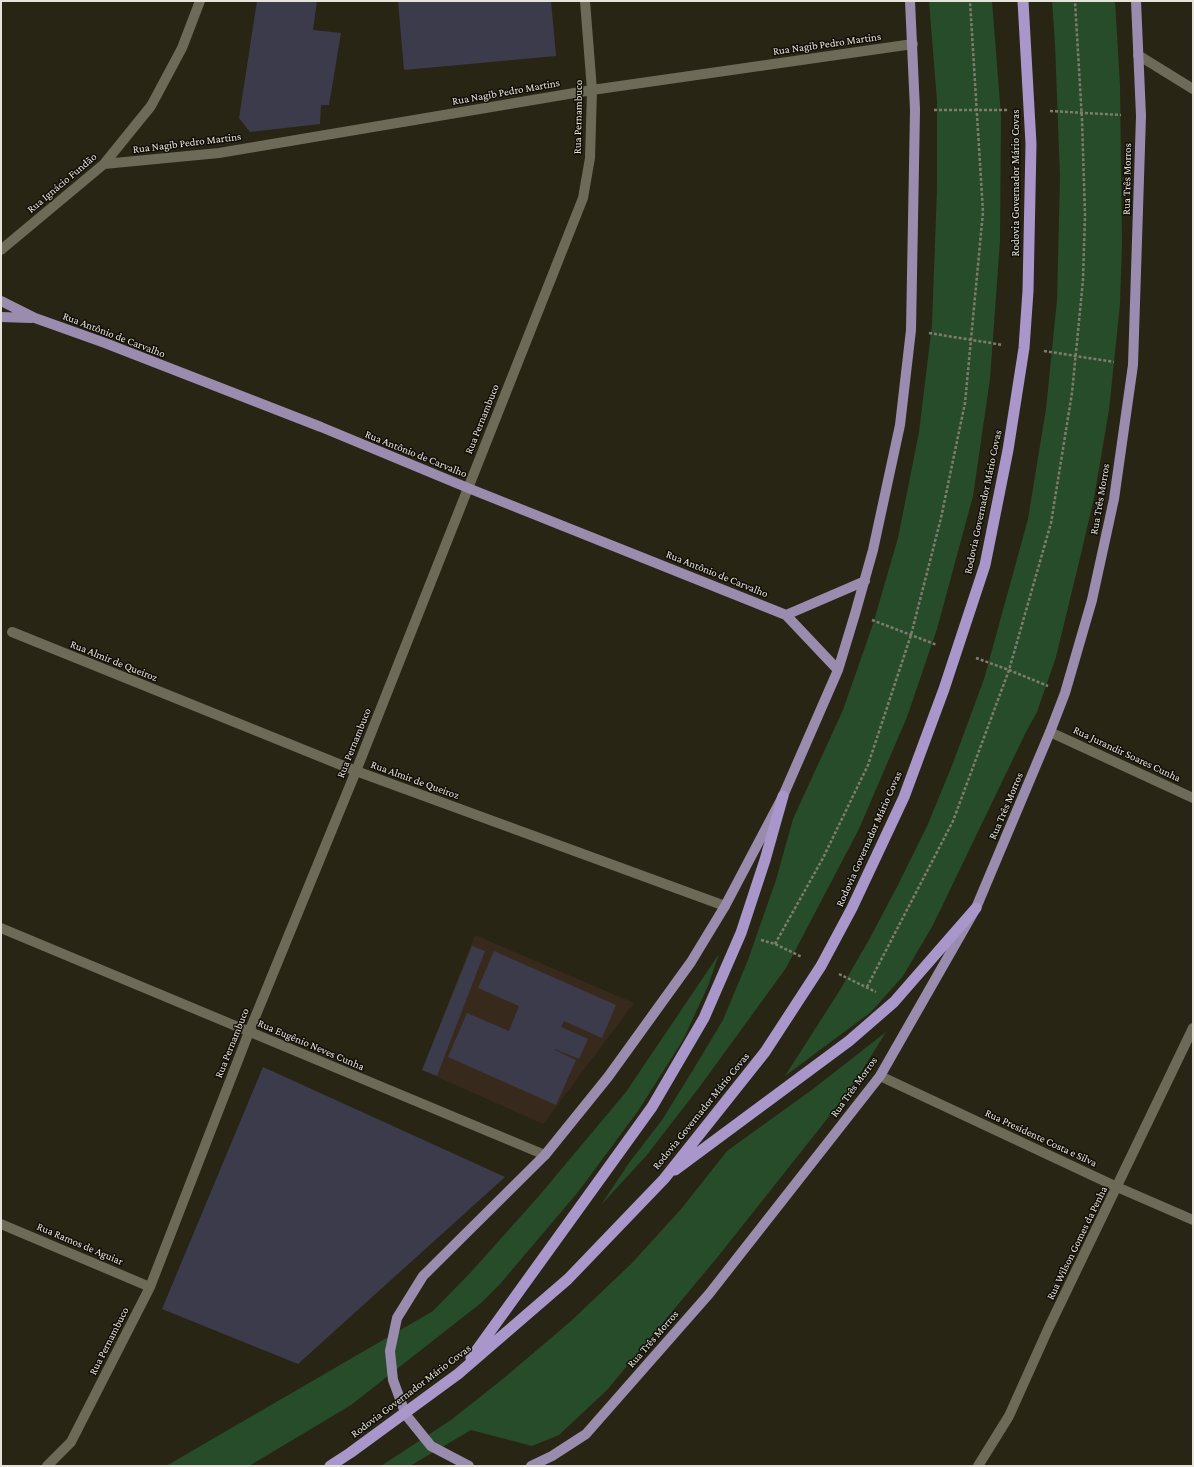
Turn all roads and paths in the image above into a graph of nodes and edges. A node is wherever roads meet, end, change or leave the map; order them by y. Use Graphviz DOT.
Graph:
graph roads {
  1 [pos="200,1"];
  2 [pos="585,1"];
  3 [pos="910,1"];
  4 [pos="970,1"];
  5 [pos="1023,1"];
  6 [pos="1075,1"];
  7 [pos="1136,1"];
  8 [pos="913,44"];
  9 [pos="1138,55"];
  10 [pos="1193,89"];
  11 [pos="592,90"];
  12 [pos="104,164"];
  13 [pos="1,250"];
  14 [pos="1,301"];
  15 [pos="1,318"];
  16 [pos="35,318"];
  17 [pos="468,488"];
  18 [pos="865,581"];
  19 [pos="786,615"];
  20 [pos="12,632"];
  21 [pos="838,670"];
  22 [pos="1050,732"];
  23 [pos="356,771"];
  24 [pos="782,796"];
  25 [pos="1193,798"];
  26 [pos="725,906"];
  27 [pos="976,908"];
  28 [pos="1,928"];
  29 [pos="775,944"];
  30 [pos="868,986"];
  31 [pos="1193,1028"];
  32 [pos="249,1032"];
  33 [pos="880,1076"];
  34 [pos="545,1155"];
  35 [pos="664,1179"];
  36 [pos="1117,1187"];
  37 [pos="1193,1220"];
  38 [pos="1,1224"];
  39 [pos="150,1287"];
  40 [pos="458,1374"];
  41 [pos="47,1466"];
  42 [pos="330,1466"];
  43 [pos="469,1466"];
  44 [pos="532,1466"];
  45 [pos="978,1466"];
  1 -- 12 [label="street, Rua Ignácio Fundão"];
  2 -- 11 [label="street, Rua Pernambuco"];
  3 -- 8 [label="main road"];
  4 -- 29 [label="path"];
  5 -- 35 [label="highway, Rodovia Governador Mário Covas"];
  6 -- 30 [label="path"];
  7 -- 9 [label="main road, Rua Três Morros"];
  8 -- 11 [label="street, Rua Nagib Pedro Martins"];
  8 -- 18 [label="main road"];
  9 -- 10 [label="street"];
  9 -- 22 [label="main road, Rua Três Morros"];
  11 -- 12 [label="street, Rua Nagib Pedro Martins"];
  11 -- 17 [label="street, Rua Pernambuco"];
  12 -- 13 [label="street, Rua Ignácio Fundão"];
  14 -- 16 [label="main road"];
  15 -- 16 [label="main road"];
  16 -- 17 [label="main road, Rua Antônio de Carvalho"];
  17 -- 19 [label="main road, Rua Antônio de Carvalho"];
  17 -- 23 [label="street, Rua Pernambuco"];
  18 -- 19 [label="main road"];
  18 -- 21 [label="main road"];
  19 -- 21 [label="main road, Rua Antônio de Carvalho"];
  20 -- 23 [label="street, Rua Almir de Queiroz"];
  21 -- 24 [label="main road"];
  22 -- 25 [label="street, Rua Jurandir Soares Cunha"];
  22 -- 27 [label="main road, Rua Três Morros"];
  23 -- 26 [label="street, Rua Almir de Queiroz"];
  23 -- 32 [label="street, Rua Pernambuco"];
  24 -- 26 [label="main road"];
  24 -- 40 [label="highway"];
  26 -- 34 [label="main road"];
  27 -- 33 [label="main road, Rua Três Morros"];
  27 -- 35 [label="highway"];
  28 -- 32 [label="street, Rua Eugênio Neves Cunha"];
  31 -- 36 [label="street, Rua Wilson Gomes da Penha"];
  32 -- 34 [label="street, Rua Eugênio Neves Cunha"];
  32 -- 39 [label="street, Rua Pernambuco"];
  33 -- 36 [label="street, Rua Presidente Costa e Silva"];
  33 -- 44 [label="main road, Rua Três Morros"];
  34 -- 43 [label="main road"];
  35 -- 40 [label="highway, Rodovia Governador Mário Covas"];
  36 -- 37 [label="street, Rua Presidente Costa e Silva"];
  36 -- 45 [label="street, Rua Wilson Gomes da Penha"];
  38 -- 39 [label="street, Rua Ramos de Aguiar"];
  39 -- 41 [label="street, Rua Pernambuco"];
  40 -- 42 [label="highway, Rodovia Governador Mário Covas"];
}
